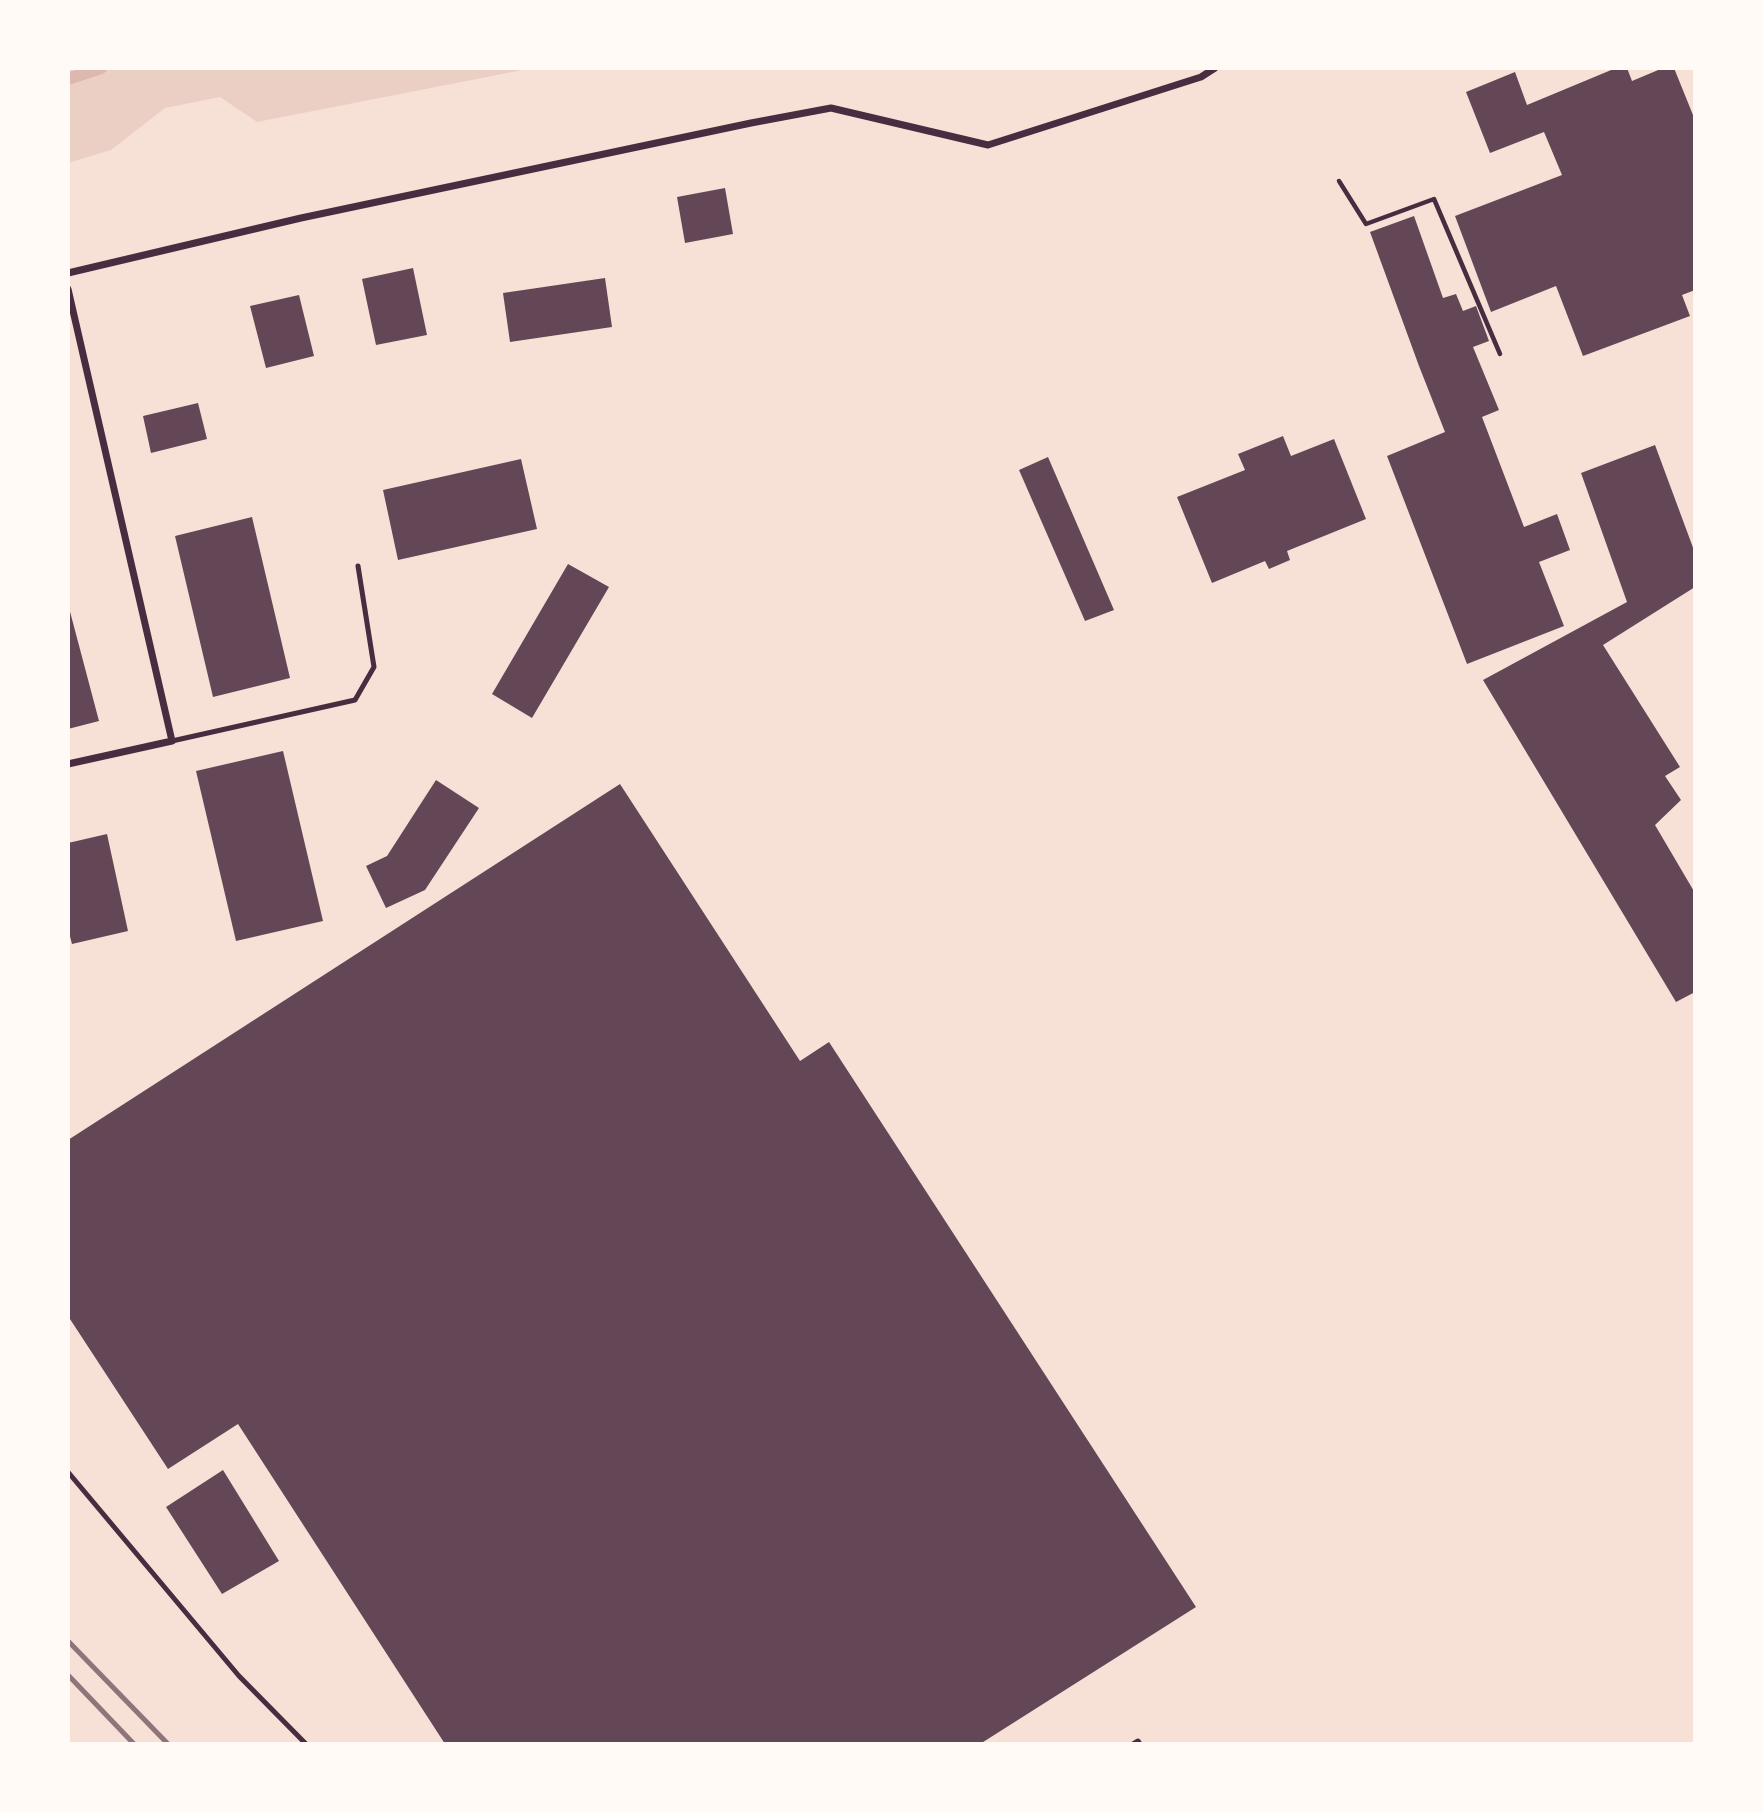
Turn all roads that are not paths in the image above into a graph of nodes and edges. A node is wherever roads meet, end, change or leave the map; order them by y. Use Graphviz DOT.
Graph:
graph roads {
  1 [pos="1215,68"];
  2 [pos="68,272"];
  3 [pos="68,289"];
  4 [pos="358,566"];
  5 [pos="172,741"];
  6 [pos="68,764"];
  7 [pos="68,1472"];
  8 [pos="306,1744"];
  9 [pos="1133,1744"];
  10 [pos="1140,1744"];
  1 -- 2 [label="street"];
  3 -- 5 [label="street"];
  4 -- 5 [label="lane"];
  5 -- 6 [label="street"];
  7 -- 8 [label="lane"];
  9 -- 10 [label="lane"];
}
